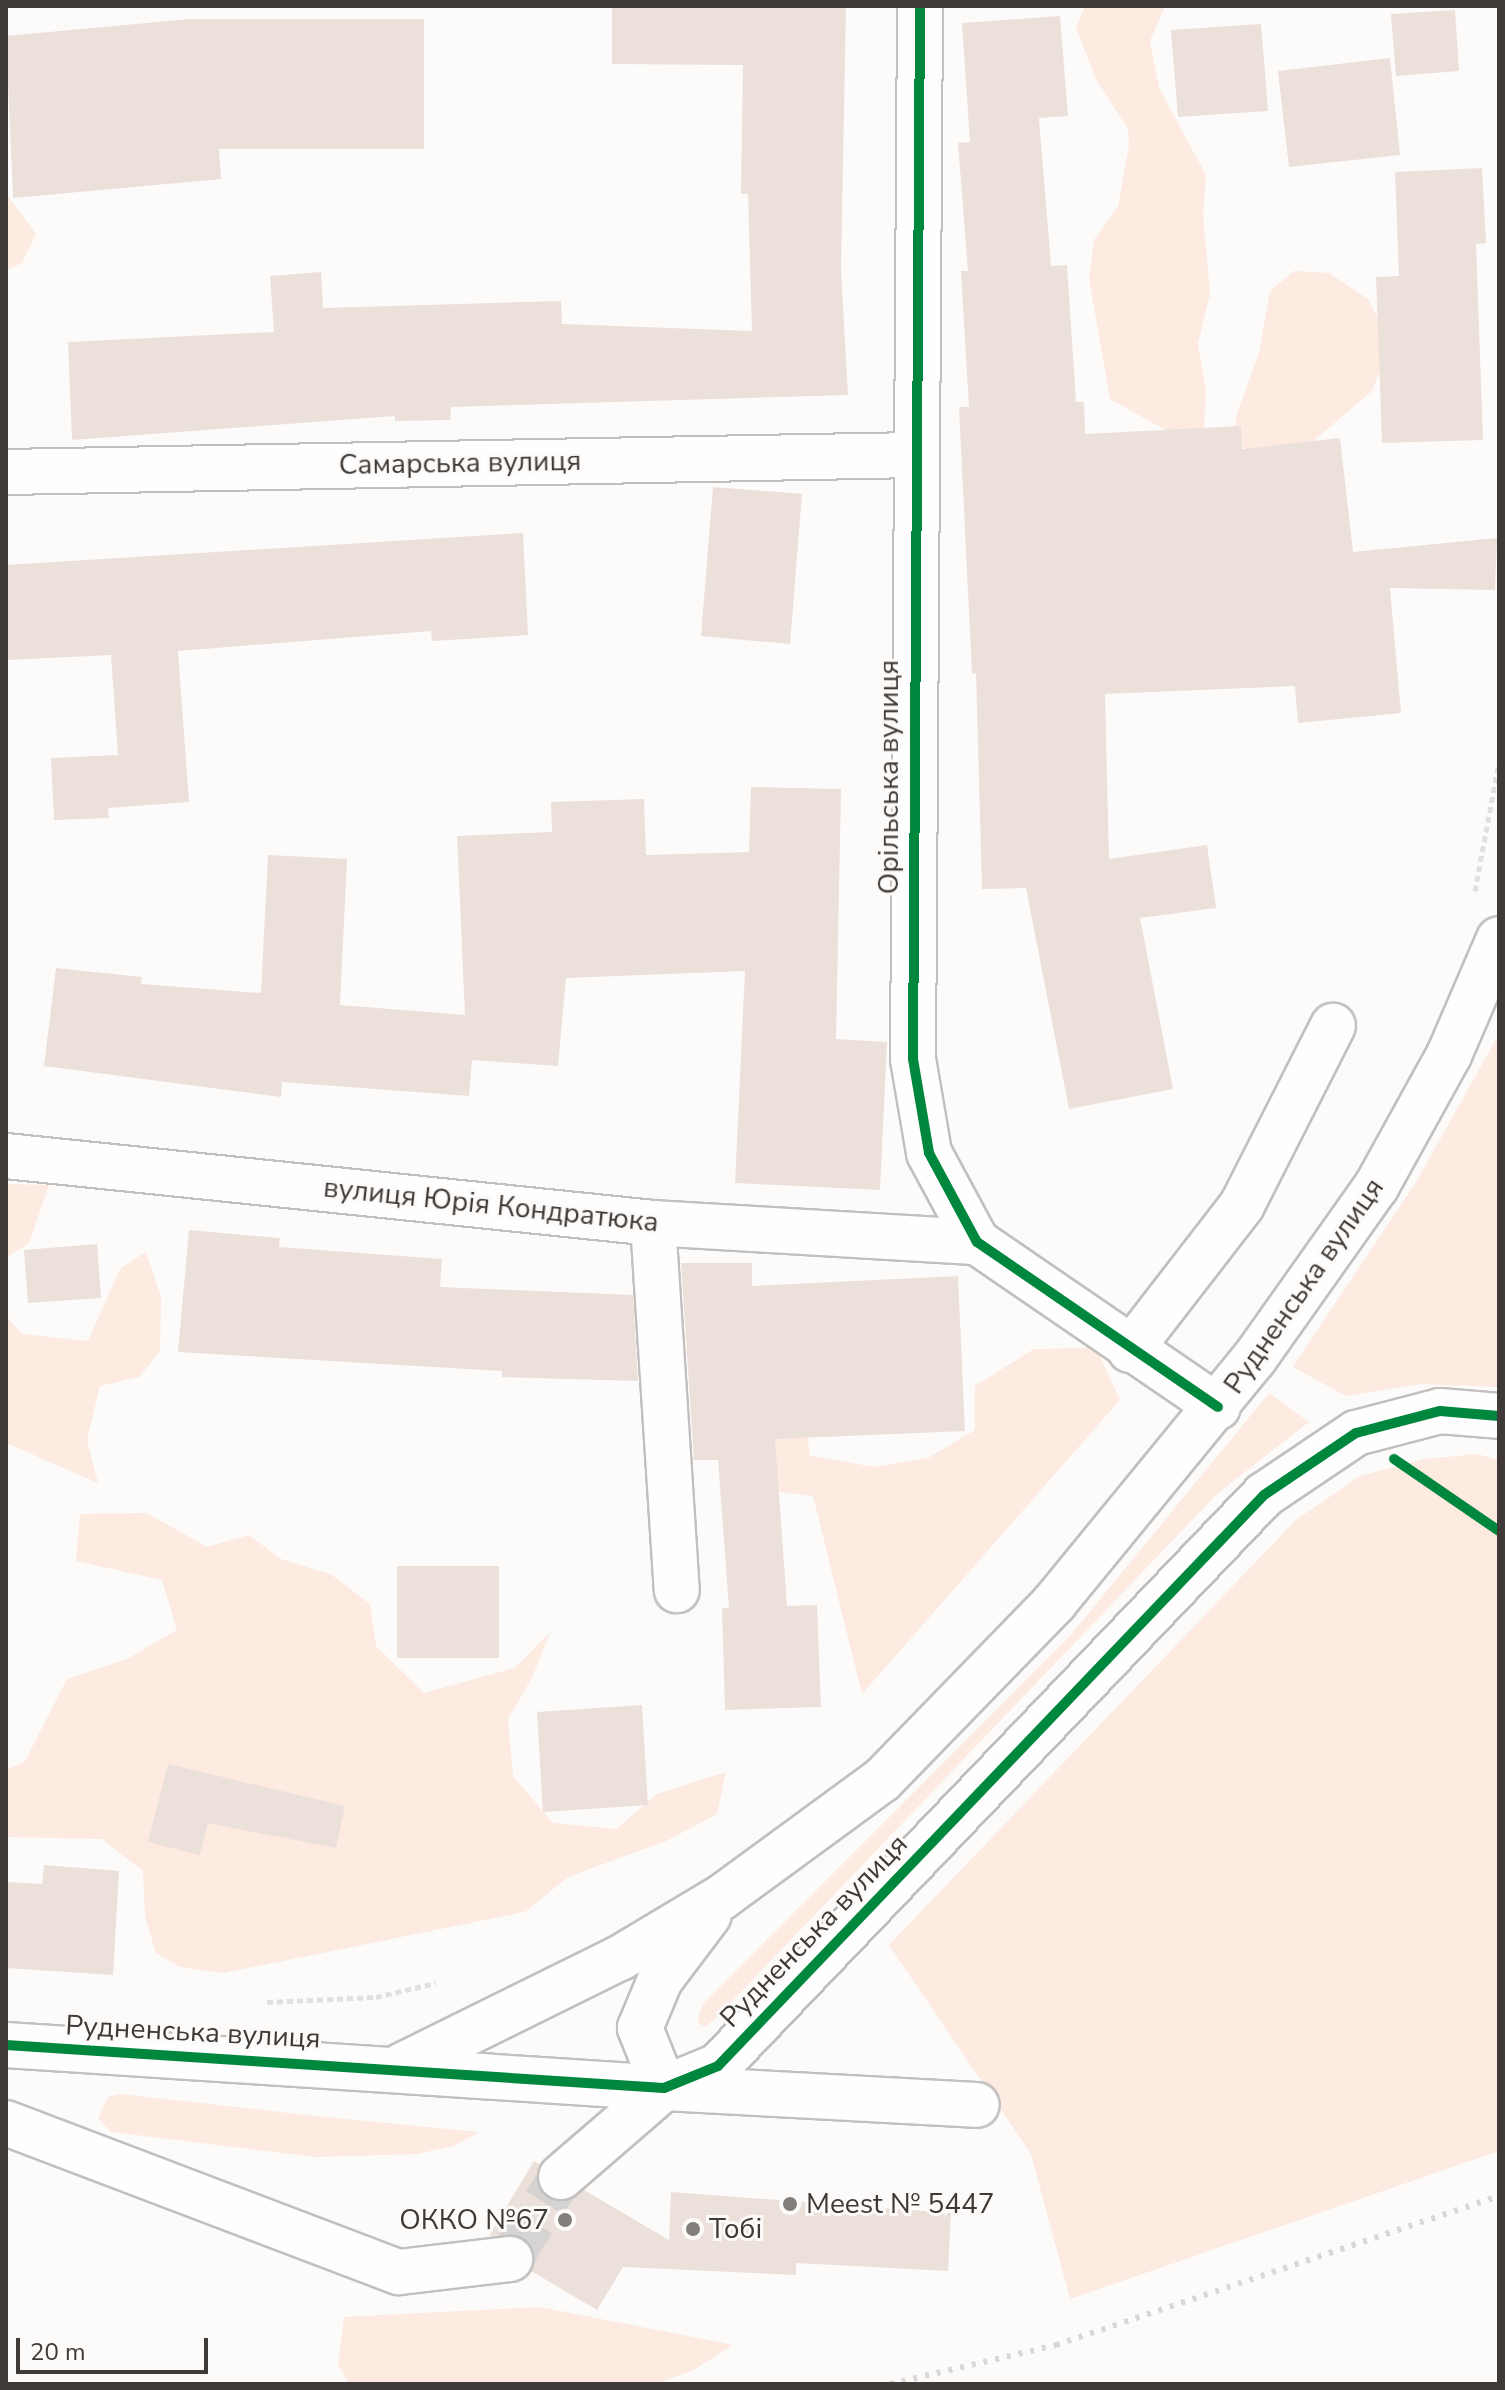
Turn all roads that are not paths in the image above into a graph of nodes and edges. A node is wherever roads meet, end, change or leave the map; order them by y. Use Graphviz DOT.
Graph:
graph roads {
  1 [pos="920,6"];
  2 [pos="914,455"];
  3 [pos="6,472"];
  4 [pos="1499,939"];
  5 [pos="1333,1026"];
  6 [pos="6,1156"];
  7 [pos="653,1223"];
  8 [pos="977,1242"];
  9 [pos="1130,1350"];
  10 [pos="1218,1407"];
  11 [pos="1499,1416"];
  12 [pos="677,1590"];
  13 [pos="722,1897"];
  14 [pos="6,2045"];
  15 [pos="399,2067"];
  16 [pos="664,2088"];
  17 [pos="977,2105"];
  18 [pos="6,2123"];
  19 [pos="561,2177"];
  20 [pos="510,2259"];
  1 -- 2 [label="street, Орільська вулиця"];
  2 -- 3 [label="street, Самарська вулиця"];
  2 -- 8 [label="street, Орільська вулиця"];
  4 -- 10 [label="street, Рудненська вулиця"];
  5 -- 9 [label="street"];
  6 -- 7 [label="street, вулиця Юрія Кондратюка"];
  7 -- 8 [label="street, вулиця Юрія Кондратюка"];
  7 -- 12 [label="street"];
  8 -- 9 [label="street, Орільська вулиця"];
  9 -- 10 [label="street, Орільська вулиця"];
  10 -- 13 [label="street, Рудненська вулиця"];
  11 -- 16 [label="street, Рудненська вулиця"];
  13 -- 15 [label="street, Рудненська вулиця"];
  13 -- 16 [label="street"];
  14 -- 15 [label="street, Рудненська вулиця"];
  15 -- 16 [label="street, Рудненська вулиця"];
  16 -- 17 [label="street"];
  16 -- 19 [label="street"];
  18 -- 20 [label="street"];
}
